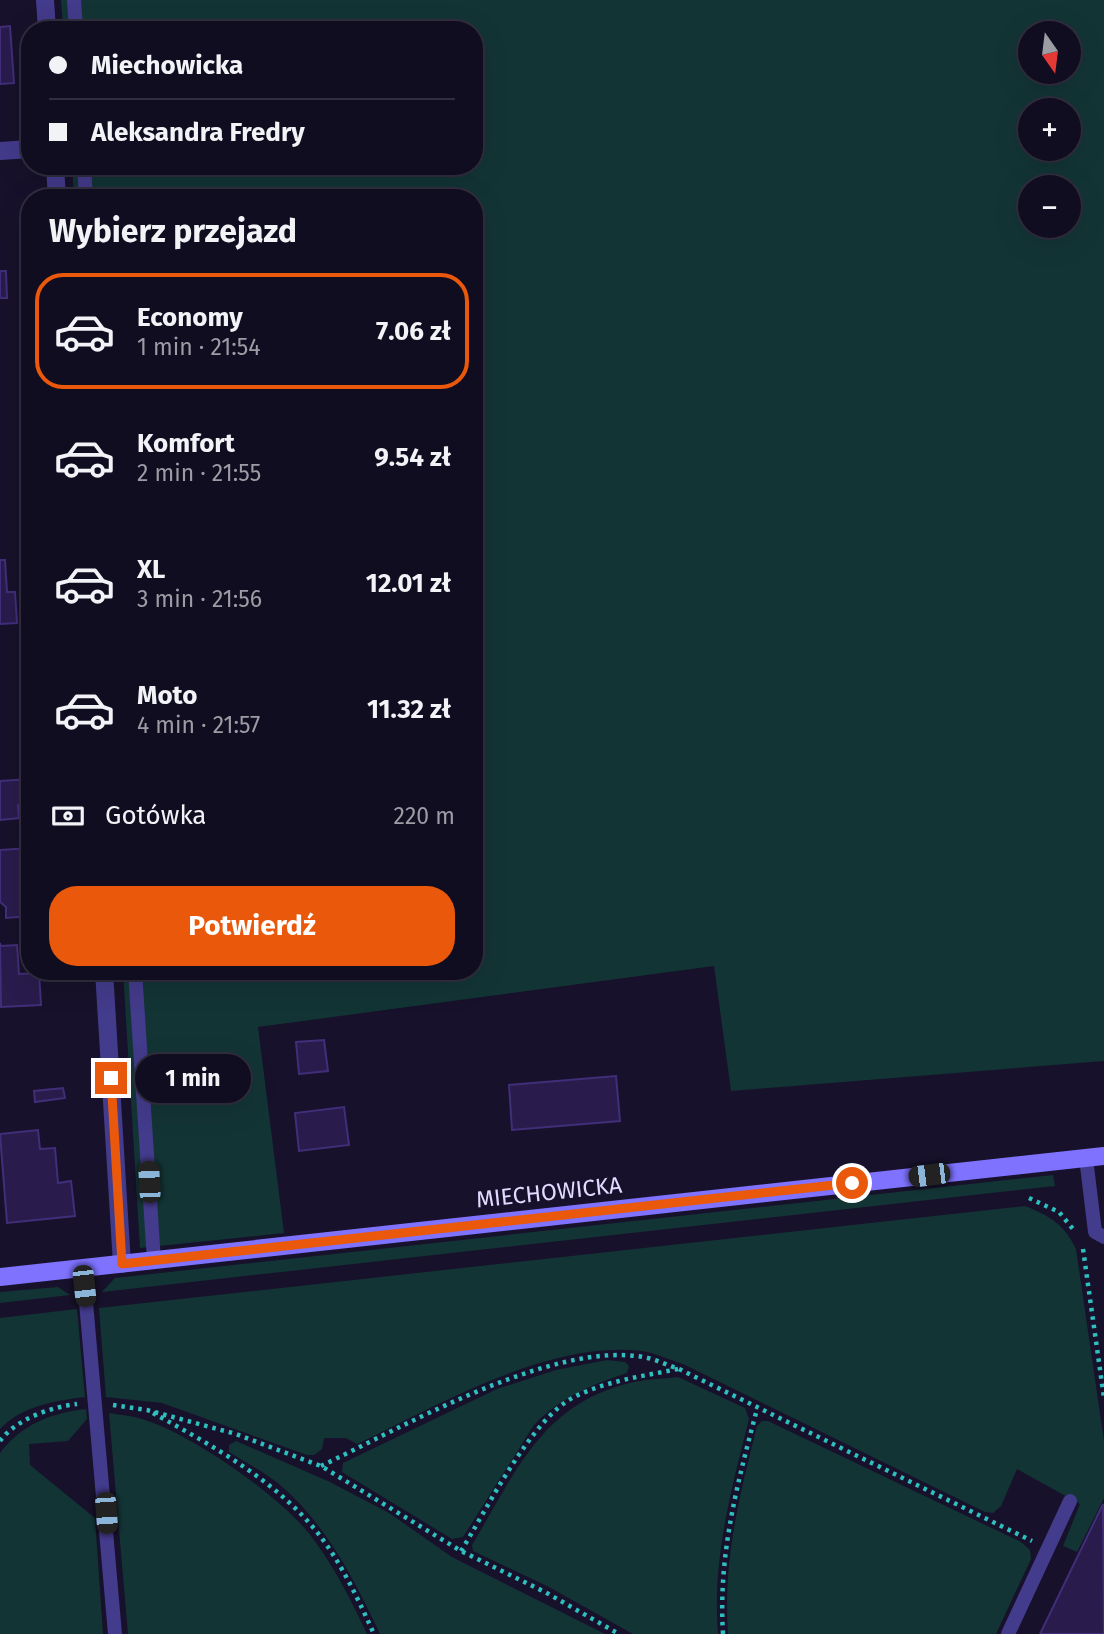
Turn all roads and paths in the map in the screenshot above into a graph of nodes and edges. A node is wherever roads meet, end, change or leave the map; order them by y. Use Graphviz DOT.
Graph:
graph roads {
  1 [pos="45,0"];
  2 [pos="74,0"];
  3 [pos="46,21"];
  4 [pos="75,21"];
  5 [pos="21,150"];
  6 [pos="0,151"];
  7 [pos="105,980"];
  8 [pos="136,980"];
  9 [pos="1104,1156"];
  10 [pos="1086,1158"];
  11 [pos="1029,1198"];
  12 [pos="1077,1234"];
  13 [pos="1099,1234"];
  14 [pos="1081,1246"];
  15 [pos="154,1261"];
  16 [pos="122,1264"];
  17 [pos="83,1268"];
  18 [pos="0,1277"];
  19 [pos="679,1369"];
  20 [pos="1104,1395"];
  21 [pos="96,1403"];
  22 [pos="757,1409"];
  23 [pos="147,1410"];
  24 [pos="0,1441"];
  25 [pos="321,1466"];
  26 [pos="1070,1501"];
  27 [pos="1048,1548"];
  28 [pos="461,1551"];
  29 [pos="115,1634"];
  30 [pos="374,1634"];
  31 [pos="618,1634"];
  32 [pos="723,1634"];
  33 [pos="1008,1634"];
  1 -- 3 [label="street"];
  2 -- 4 [label="lane"];
  5 -- 6 [label="street"];
  7 -- 16 [label="street"];
  8 -- 15 [label="lane"];
  9 -- 10 [label="street, MIECHOWICKA"];
  10 -- 13 [label="lane"];
  10 -- 15 [label="street, MIECHOWICKA"];
  11 -- 12 [label="path"];
  14 -- 20 [label="path"];
  15 -- 16 [label="street, MIECHOWICKA"];
  16 -- 17 [label="street, MIECHOWICKA"];
  17 -- 18 [label="street, MIECHOWICKA"];
  17 -- 21 [label="lane"];
  19 -- 22 [label="path"];
  19 -- 25 [label="path"];
  19 -- 28 [label="path"];
  21 -- 23 [label="path"];
  21 -- 24 [label="path"];
  21 -- 29 [label="lane"];
  22 -- 27 [label="path"];
  22 -- 32 [label="path"];
  23 -- 25 [label="path"];
  23 -- 30 [label="path"];
  25 -- 28 [label="path"];
  26 -- 27 [label="lane"];
  27 -- 33 [label="lane"];
  28 -- 31 [label="path"];
}
